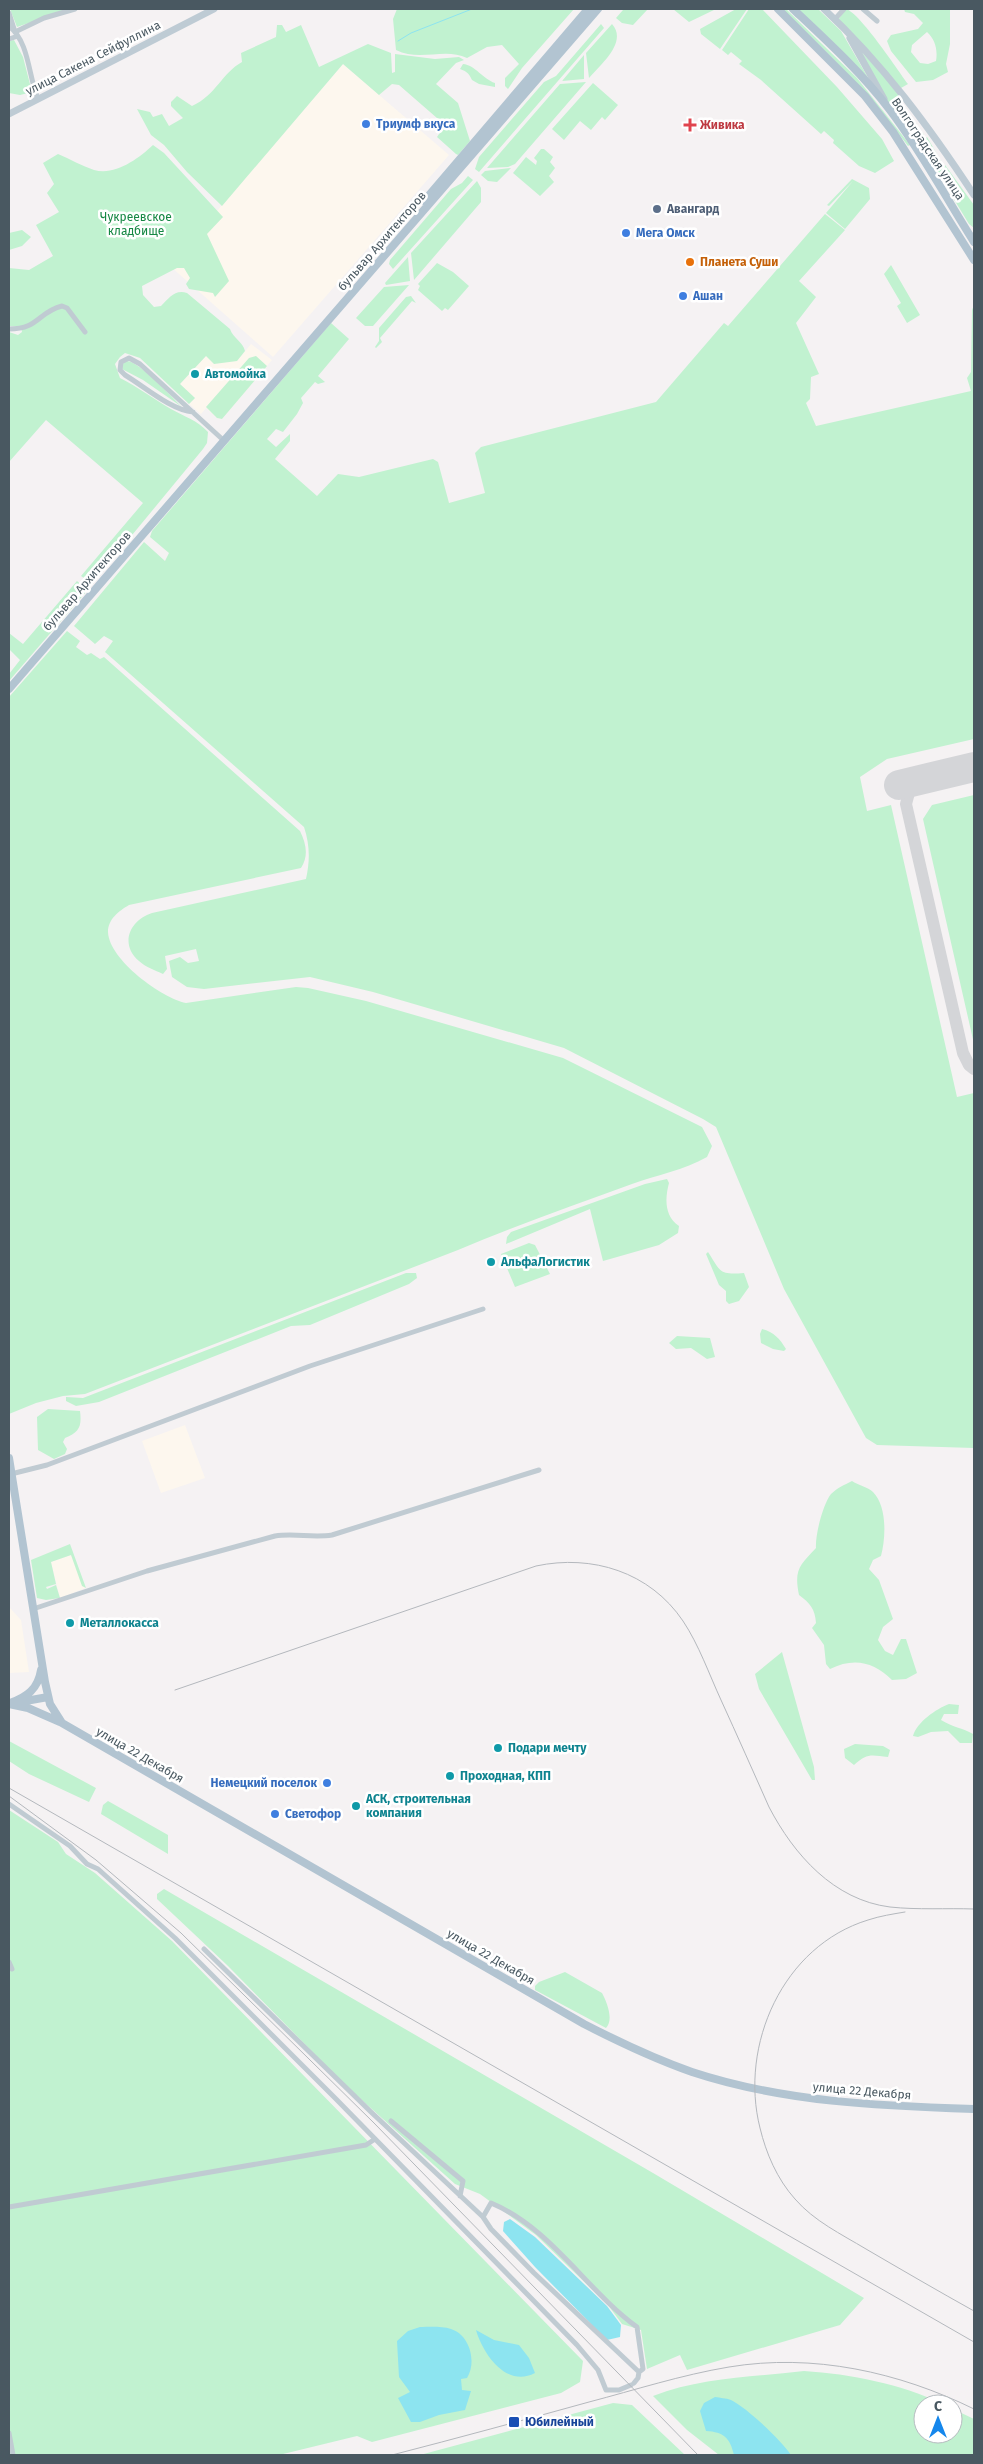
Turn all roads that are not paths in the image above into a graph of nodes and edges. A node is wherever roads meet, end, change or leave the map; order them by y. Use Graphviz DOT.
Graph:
graph roads {
  1 [pos="75,9"];
  2 [pos="214,9"];
  3 [pos="588,9"];
  4 [pos="598,9"];
  5 [pos="778,9"];
  6 [pos="793,9"];
  7 [pos="824,9"];
  8 [pos="844,9"];
  9 [pos="862,9"];
  10 [pos="9,13"];
  11 [pos="835,19"];
  12 [pos="877,21"];
  13 [pos="9,26"];
  14 [pos="845,30"];
  15 [pos="16,34"];
  16 [pos="9,39"];
  17 [pos="38,98"];
  18 [pos="890,110"];
  19 [pos="9,114"];
  20 [pos="920,154"];
  21 [pos="912,160"];
  22 [pos="974,196"];
  23 [pos="966,229"];
  24 [pos="974,232"];
  25 [pos="974,242"];
  26 [pos="974,260"];
  27 [pos="9,329"];
  28 [pos="85,332"];
  29 [pos="193,412"];
  30 [pos="223,440"];
  31 [pos="9,689"];
  32 [pos="483,1309"];
  33 [pos="9,1458"];
  34 [pos="539,1470"];
  35 [pos="11,1474"];
  36 [pos="33,1609"];
  37 [pos="42,1666"];
  38 [pos="48,1697"];
  39 [pos="9,1704"];
  40 [pos="62,1723"];
  41 [pos="9,1804"];
  42 [pos="204,1949"];
  43 [pos="9,1962"];
  44 [pos="12,1969"];
  45 [pos="974,2109"];
  46 [pos="391,2121"];
  47 [pos="375,2139"];
  48 [pos="460,2196"];
  49 [pos="9,2207"];
  50 [pos="483,2217"];
  51 [pos="639,2372"];
  52 [pos="9,2433"];
  53 [pos="13,2455"];
  1 -- 15 [label="street"];
  2 -- 17 [label="main road, улица Сакена Сейфуллина"];
  3 -- 30 [label="main road, бульвар Архитекторов"];
  4 -- 30 [label="main road, бульвар Архитекторов"];
  5 -- 21 [label="main road, Волгоградская улица"];
  6 -- 18 [label="main road, Волгоградская улица"];
  7 -- 11 [label="main road, Волгоградская улица"];
  8 -- 11 [label="street"];
  9 -- 12 [label="street"];
  10 -- 15 [label="street"];
  11 -- 14 [label="main road, Волгоградская улица"];
  13 -- 15 [label="street"];
  14 -- 18 [label="main road"];
  14 -- 22 [label="main road, Волгоградская улица"];
  15 -- 16 [label="street"];
  15 -- 17 [label="street"];
  17 -- 19 [label="main road, улица Сакена Сейфуллина"];
  18 -- 20 [label="main road, Волгоградская улица"];
  20 -- 21 [label="street"];
  20 -- 23 [label="main road, Волгоградская улица"];
  21 -- 26 [label="main road, Волгоградская улица"];
  23 -- 24 [label="main road"];
  23 -- 25 [label="main road, Волгоградская улица"];
  27 -- 28 [label="street"];
  29 -- 29 [label="street"];
  29 -- 30 [label="street"];
  30 -- 31 [label="main road, бульвар Архитекторов"];
  32 -- 35 [label="street"];
  33 -- 35 [label="main road"];
  34 -- 36 [label="street"];
  35 -- 36 [label="main road"];
  36 -- 37 [label="main road"];
  37 -- 38 [label="main road"];
  37 -- 39 [label="main road"];
  38 -- 39 [label="main road"];
  38 -- 40 [label="main road"];
  39 -- 40 [label="main road, улица 22 Декабря"];
  40 -- 45 [label="main road, улица 22 Декабря"];
  41 -- 47 [label="street"];
  42 -- 48 [label="street"];
  43 -- 44 [label="street"];
  46 -- 48 [label="street"];
  47 -- 49 [label="street"];
  47 -- 51 [label="street"];
  48 -- 50 [label="street"];
  50 -- 51 [label="street"];
  50 -- 51 [label="street"];
  52 -- 53 [label="street"];
}
